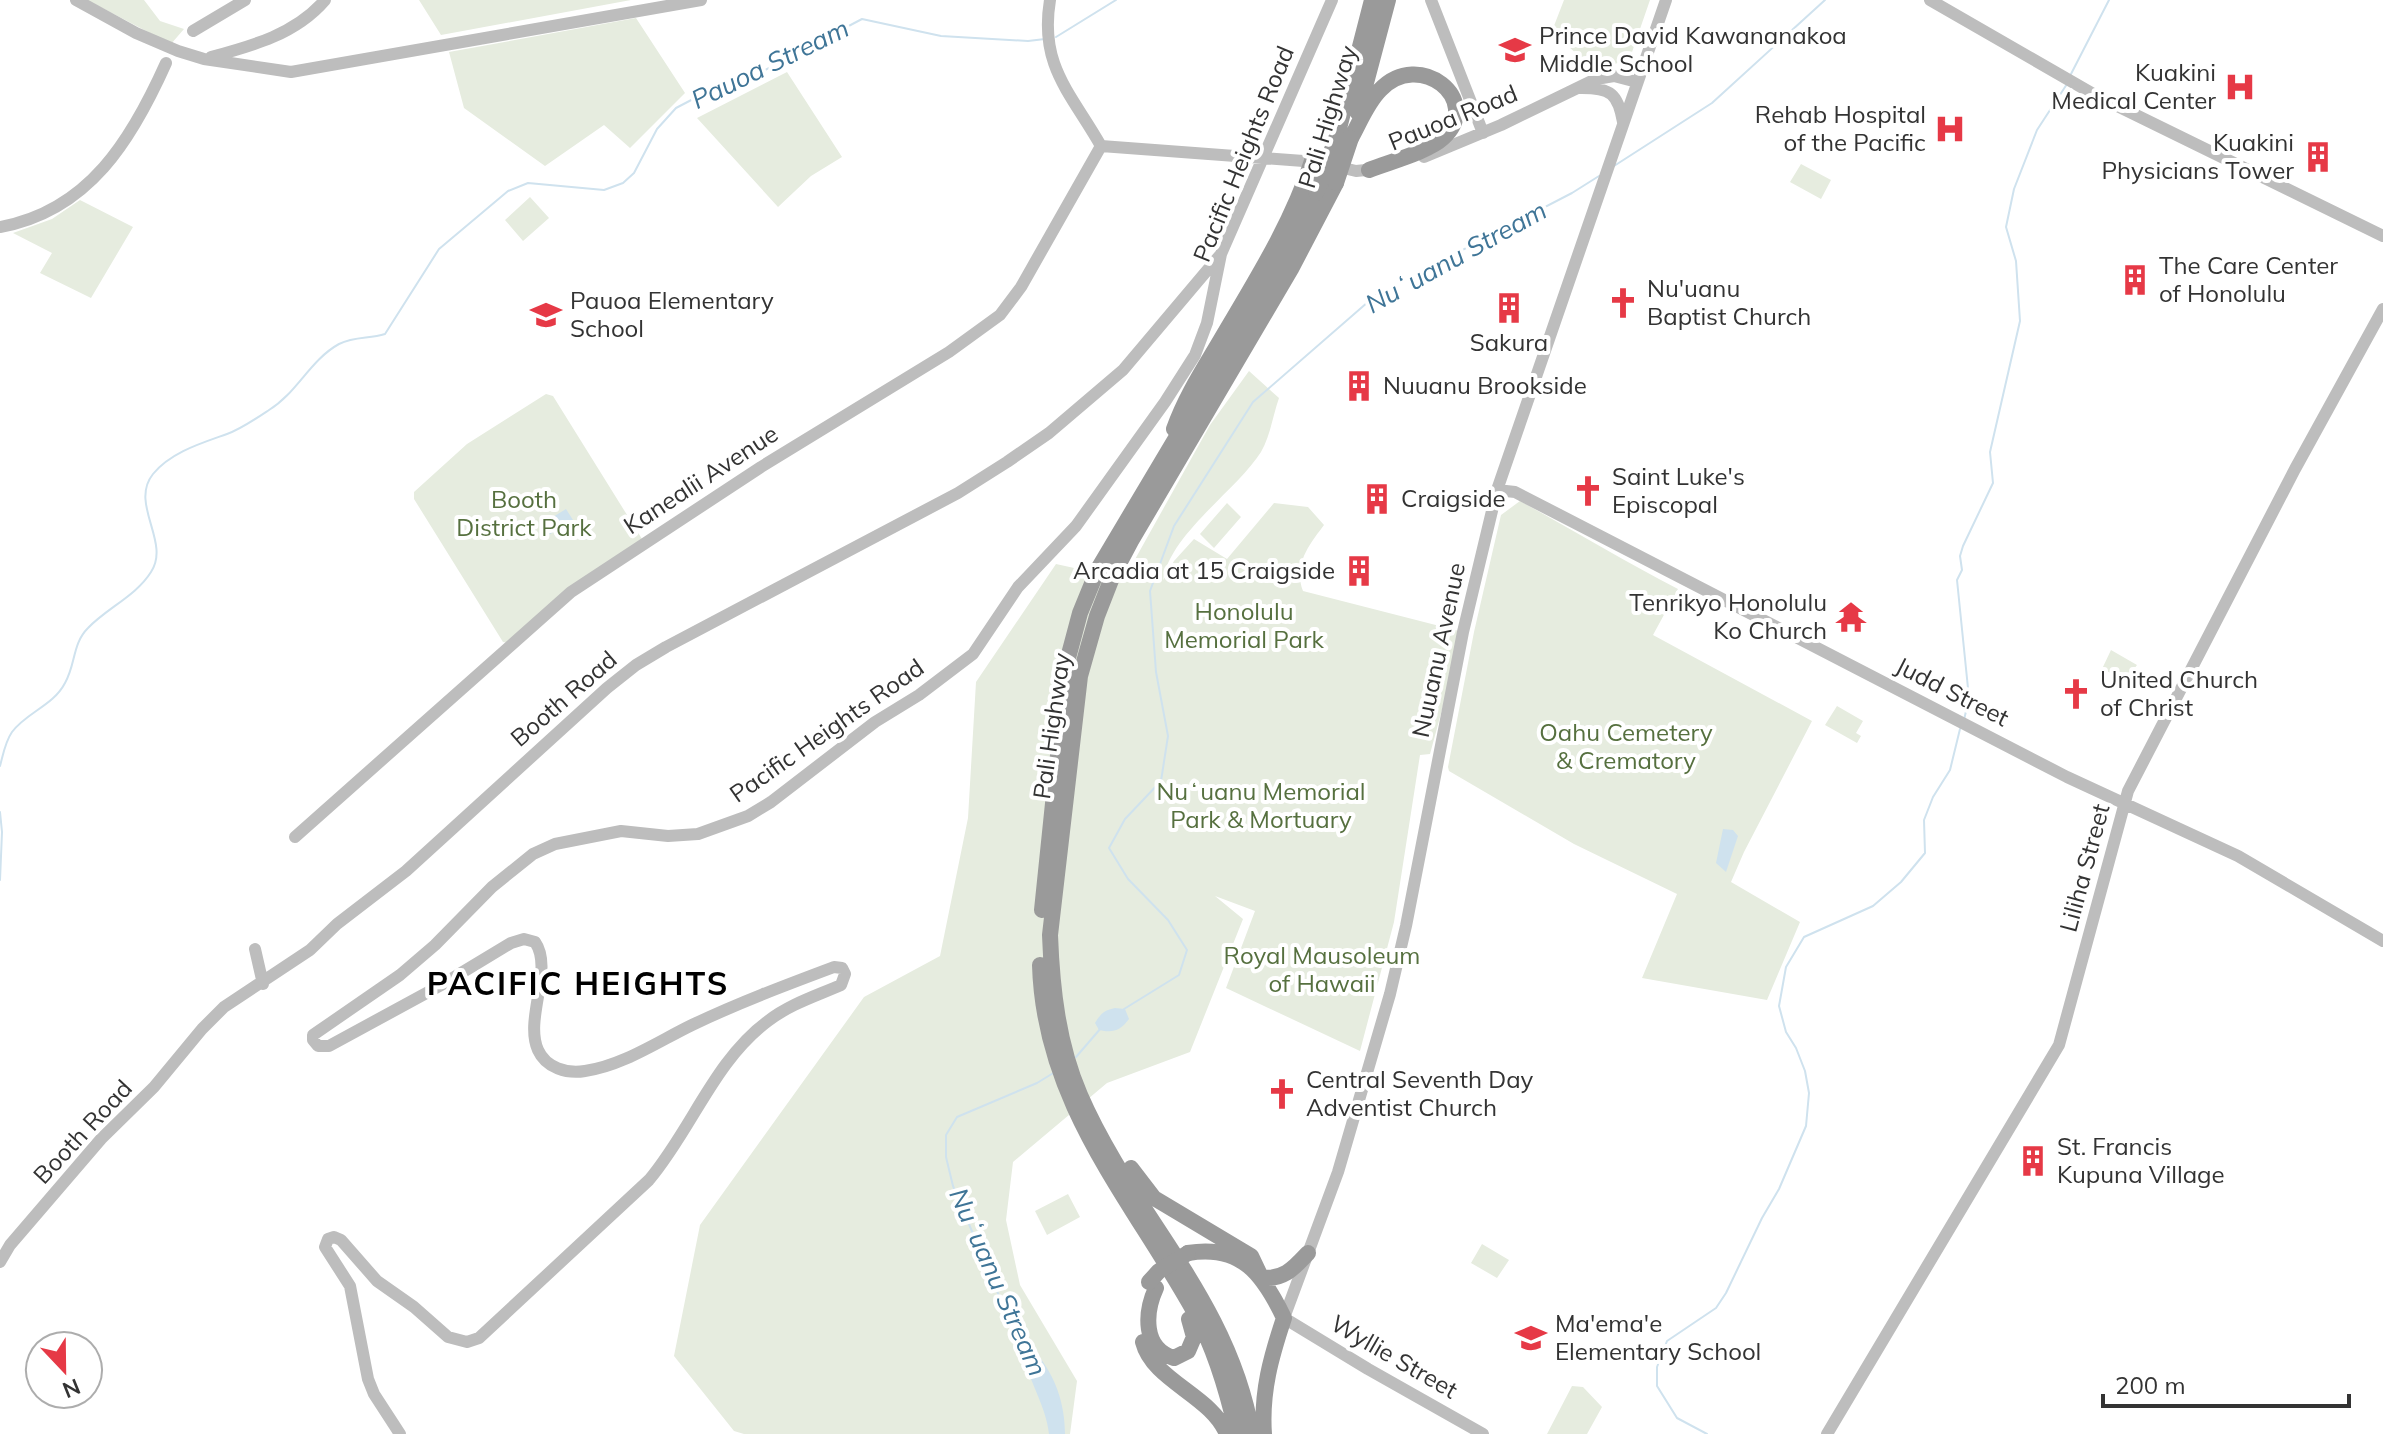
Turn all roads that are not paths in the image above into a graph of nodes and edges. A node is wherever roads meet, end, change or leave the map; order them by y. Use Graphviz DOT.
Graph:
graph roads {
  1 [pos="76,0"];
  2 [pos="245,0"];
  3 [pos="325,0"];
  4 [pos="701,0"];
  5 [pos="1050,0"];
  6 [pos="1332,0"];
  7 [pos="1372,0"];
  8 [pos="1388,0"];
  9 [pos="1431,0"];
  10 [pos="1666,0"];
  11 [pos="1930,0"];
  12 [pos="193,31"];
  13 [pos="204,59"];
  14 [pos="166,63"];
  15 [pos="1635,86"];
  16 [pos="1579,88"];
  17 [pos="1624,122"];
  18 [pos="1483,133"];
  19 [pos="1344,137"];
  20 [pos="1101,146"];
  21 [pos="1263,158"];
  22 [pos="1312,161"];
  23 [pos="1369,170"];
  24 [pos="1323,195"];
  25 [pos="0,227"];
  26 [pos="2383,236"];
  27 [pos="1221,254"];
  28 [pos="1183,299"];
  29 [pos="1211,306"];
  30 [pos="2383,309"];
  31 [pos="1163,462"];
  32 [pos="1497,490"];
  33 [pos="2124,804"];
  34 [pos="295,837"];
  35 [pos="2383,941"];
  36 [pos="255,949"];
  37 [pos="263,984"];
  38 [pos="1060,1055"];
  39 [pos="1074,1096"];
  40 [pos="1308,1253"];
  41 [pos="1189,1258"];
  42 [pos="1162,1260"];
  43 [pos="0,1262"];
  44 [pos="1261,1277"];
  45 [pos="1153,1285"];
  46 [pos="1284,1318"];
  47 [pos="400,1434"];
  48 [pos="1227,1434"];
  49 [pos="1237,1434"];
  50 [pos="1252,1434"];
  51 [pos="1264,1434"];
  52 [pos="1483,1434"];
  53 [pos="1827,1434"];
  1 -- 13 [label="street"];
  2 -- 12 [label="street"];
  3 -- 13 [label="street"];
  4 -- 13 [label="street"];
  5 -- 20 [label="street"];
  6 -- 21 [label="street, Pacific Heights Road"];
  7 -- 19 [label="highway, Pali Highway"];
  8 -- 19 [label="highway, Pali Highway"];
  9 -- 18 [label="street"];
  10 -- 15 [label="street, Nuuanu Avenue"];
  11 -- 26 [label="street"];
  14 -- 25 [label="street"];
  15 -- 16 [label="street, Pauoa Road"];
  15 -- 17 [label="street, Nuuanu Avenue"];
  16 -- 17 [label="street"];
  16 -- 18 [label="street, Pauoa Road"];
  17 -- 32 [label="street, Nuuanu Avenue"];
  18 -- 23 [label="street, Pauoa Road"];
  19 -- 23 [label="highway"];
  19 -- 24 [label="highway, Pali Highway, bridge"];
  20 -- 21 [label="street, Pauoa Road"];
  20 -- 34 [label="street, Kanealii Avenue"];
  21 -- 22 [label="street, Pauoa Road"];
  21 -- 27 [label="street, Pacific Heights Road"];
  22 -- 23 [label="street, Pauoa Road"];
  22 -- 31 [label="highway"];
  24 -- 31 [label="highway, Pali Highway"];
  24 -- 38 [label="highway, Pali Highway"];
  27 -- 28 [label="street, Booth Road"];
  27 -- 29 [label="street, Pacific Heights Road"];
  28 -- 29 [label="street"];
  28 -- 37 [label="street, Booth Road"];
  29 -- 47 [label="street, Pacific Heights Road"];
  30 -- 33 [label="street, Liliha Street"];
  31 -- 38 [label="highway, Pali Highway"];
  32 -- 33 [label="street, Judd Street"];
  32 -- 40 [label="street, Nuuanu Avenue"];
  33 -- 35 [label="street, Judd Street"];
  33 -- 53 [label="street, Liliha Street"];
  36 -- 37 [label="street"];
  37 -- 43 [label="street, Booth Road"];
  38 -- 39 [label="highway, Pali Highway"];
  39 -- 42 [label="highway, Pali Highway"];
  39 -- 44 [label="highway"];
  39 -- 50 [label="highway, Pali Highway"];
  40 -- 44 [label="highway"];
  40 -- 46 [label="street, Nuuanu Avenue"];
  41 -- 44 [label="highway"];
  41 -- 45 [label="highway, bridge"];
  41 -- 46 [label="highway"];
  42 -- 45 [label="highway"];
  42 -- 49 [label="highway, Pali Highway"];
  44 -- 46 [label="highway"];
  45 -- 48 [label="highway"];
  46 -- 51 [label="highway"];
  46 -- 52 [label="street, Wyllie Street"];
}
